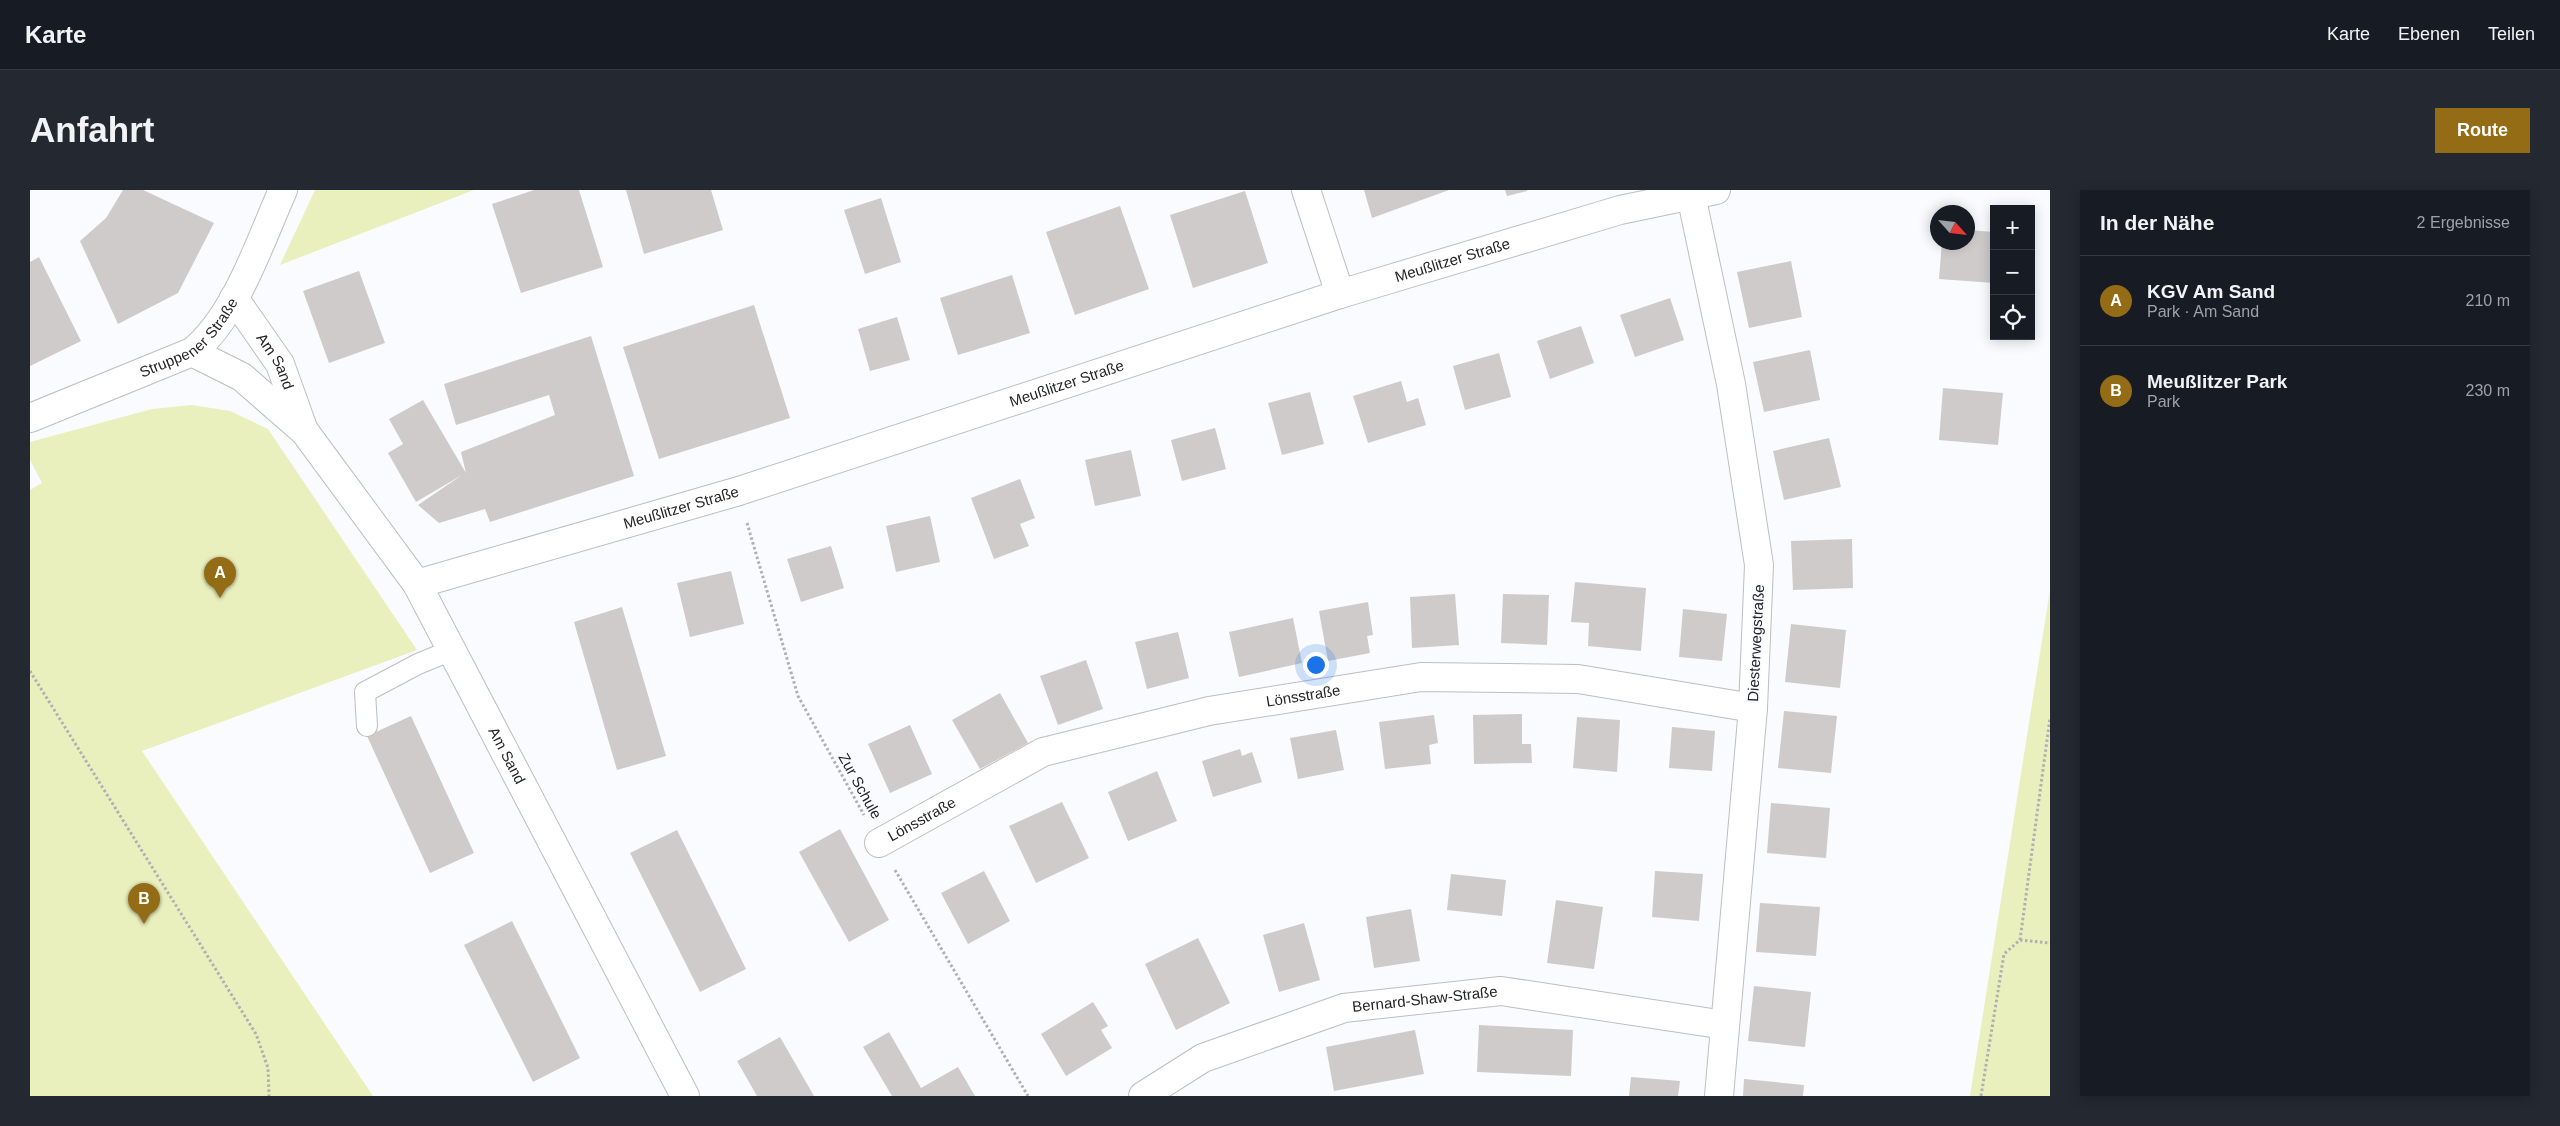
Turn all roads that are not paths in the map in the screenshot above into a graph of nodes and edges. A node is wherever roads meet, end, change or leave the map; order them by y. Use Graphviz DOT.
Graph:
graph roads {
  1 [pos="283,190"];
  2 [pos="1306,190"];
  3 [pos="1703,193"];
  4 [pos="1619,200"];
  5 [pos="1340,294"];
  6 [pos="234,298"];
  7 [pos="192,352"];
  8 [pos="30,418"];
  9 [pos="305,432"];
  10 [pos="417,584"];
  11 [pos="452,650"];
  12 [pos="1753,708"];
  13 [pos="367,726"];
  14 [pos="879,843"];
  15 [pos="1725,1025"];
  16 [pos="1150,1095"];
  17 [pos="685,1096"];
  18 [pos="1719,1096"];
  1 -- 6 [label="street, Struppener Straße"];
  2 -- 5 [label="street"];
  3 -- 4 [label="street, Meußlitzer Straße"];
  3 -- 12 [label="street, Diesterwegstraße"];
  4 -- 5 [label="street, Meußlitzer Straße"];
  5 -- 10 [label="street, Meußlitzer Straße"];
  6 -- 7 [label="street, Struppener Straße"];
  6 -- 9 [label="street, Am Sand"];
  7 -- 8 [label="street, Struppener Straße"];
  7 -- 9 [label="street, Am Sand"];
  9 -- 10 [label="street, Am Sand"];
  10 -- 11 [label="street, Am Sand"];
  11 -- 13 [label="lane"];
  11 -- 17 [label="street, Am Sand"];
  12 -- 14 [label="street, Lönsstraße"];
  12 -- 15 [label="street, Diesterwegstraße"];
  15 -- 16 [label="street, Bernard-Shaw-Straße"];
  15 -- 18 [label="street, Diesterwegstraße"];
}
